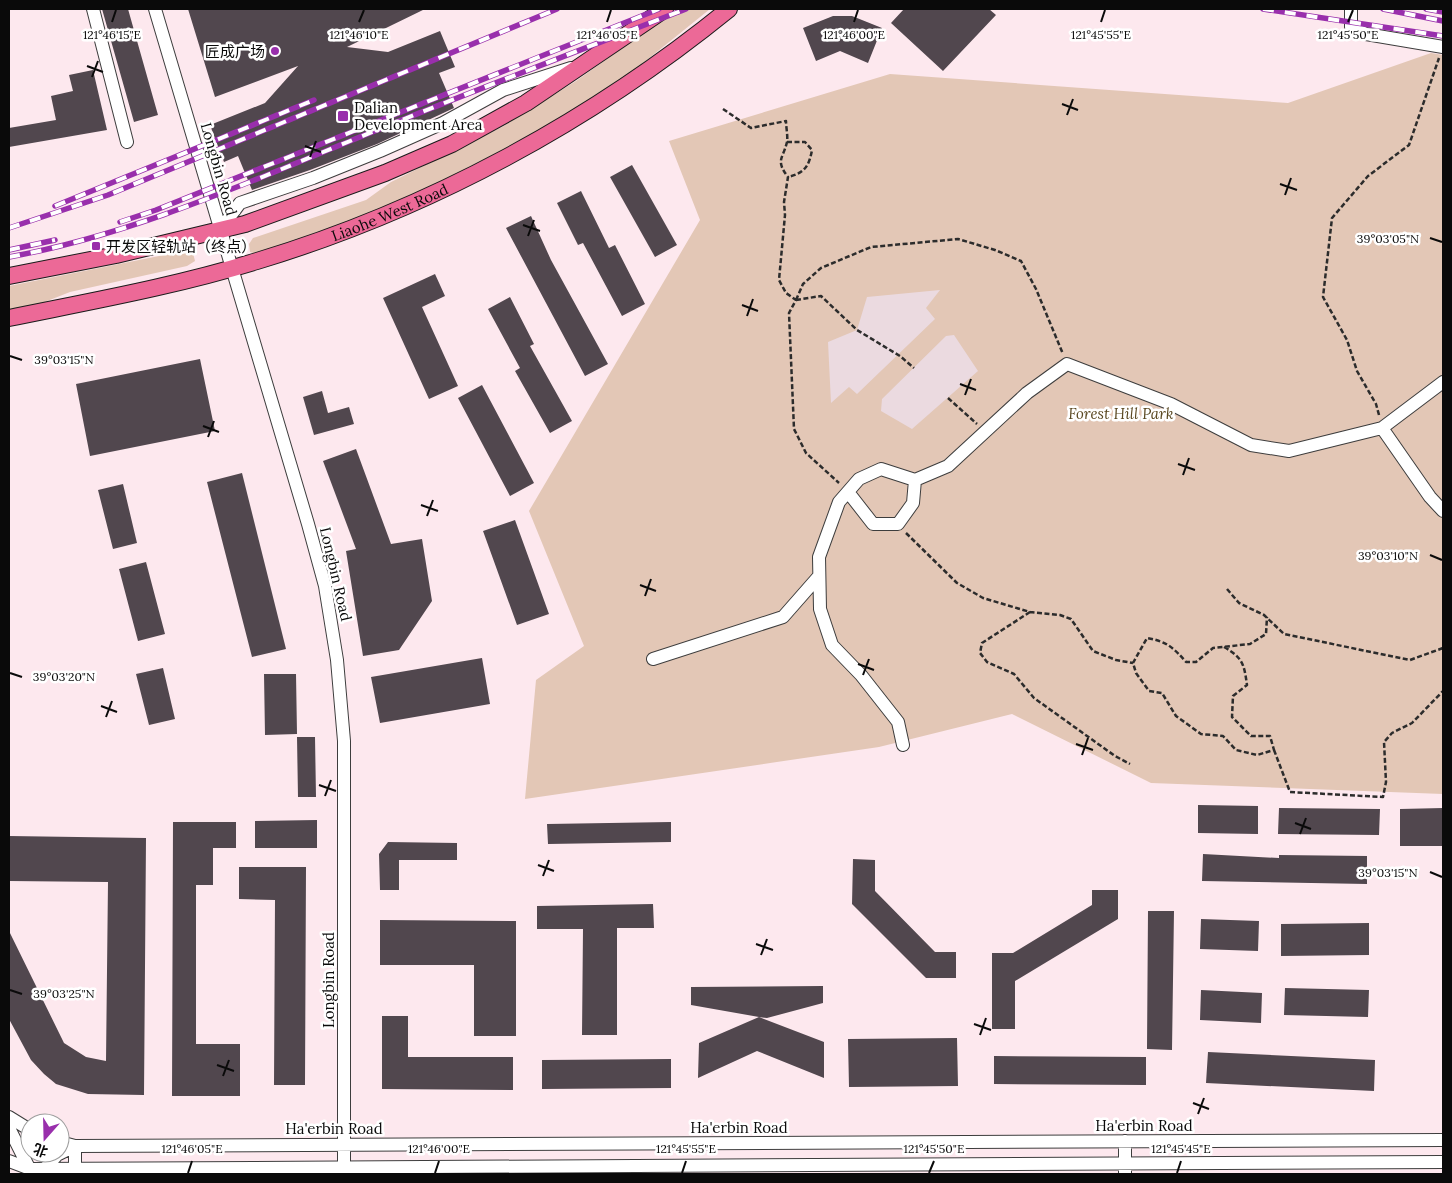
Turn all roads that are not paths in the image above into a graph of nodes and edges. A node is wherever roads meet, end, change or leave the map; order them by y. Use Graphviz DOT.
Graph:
graph roads {
  1 [pos="93,9"];
  2 [pos="155,9"];
  3 [pos="664,9"];
  4 [pos="729,9"];
  5 [pos="1351,9"];
  6 [pos="1442,51"];
  7 [pos="588,63"];
  8 [pos="127,142"];
  9 [pos="220,230"];
  10 [pos="232,268"];
  11 [pos="9,276"];
  12 [pos="9,318"];
  13 [pos="1443,382"];
  14 [pos="1382,428"];
  15 [pos="915,480"];
  16 [pos="848,492"];
  17 [pos="1443,493"];
  18 [pos="1430,497"];
  19 [pos="1443,511"];
  20 [pos="819,576"];
  21 [pos="653,659"];
  22 [pos="903,745"];
  23 [pos="9,1117"];
  24 [pos="20,1124"];
  25 [pos="9,1128"];
  26 [pos="1443,1140"];
  27 [pos="1125,1141"];
  28 [pos="344,1144"];
  29 [pos="70,1145"];
  30 [pos="75,1146"];
  31 [pos="9,1160"];
  32 [pos="1443,1162"];
  33 [pos="344,1167"];
  34 [pos="153,1168"];
  35 [pos="75,1169"];
  36 [pos="1125,1169"];
  37 [pos="36,1172"];
  38 [pos="137,1174"];
  1 -- 8 [label="street"];
  2 -- 9 [label="street, Longbin Road"];
  3 -- 7 [label="main road"];
  4 -- 10 [label="main road, Liaohe West Road"];
  5 -- 6 [label="street"];
  7 -- 9 [label="main road"];
  7 -- 9 [label="street"];
  9 -- 10 [label="street, Longbin Road"];
  9 -- 11 [label="main road"];
  10 -- 12 [label="main road, Liaohe West Road"];
  10 -- 28 [label="street, Longbin Road"];
  13 -- 14 [label="street"];
  14 -- 15 [label="street"];
  14 -- 18 [label="street"];
  15 -- 16 [label="street"];
  15 -- 16 [label="street"];
  16 -- 20 [label="street"];
  17 -- 18 [label="street"];
  18 -- 19 [label="street"];
  20 -- 21 [label="street"];
  20 -- 22 [label="street"];
  23 -- 24 [label="street"];
  25 -- 37 [label="street"];
  26 -- 27 [label="street, Ha'erbin Road"];
  27 -- 28 [label="street, Ha'erbin Road"];
  27 -- 36 [label="street"];
  28 -- 30 [label="street, Ha'erbin Road"];
  28 -- 33 [label="street, Longbin Road"];
  29 -- 30 [label="street"];
  30 -- 35 [label="street"];
  30 -- 37 [label="street, Ha'erbin Road"];
  31 -- 37 [label="street"];
  32 -- 36 [label="street"];
  33 -- 34 [label="street"];
  33 -- 36 [label="street"];
  34 -- 35 [label="street"];
  34 -- 38 [label="street"];
  35 -- 37 [label="street"];
}
